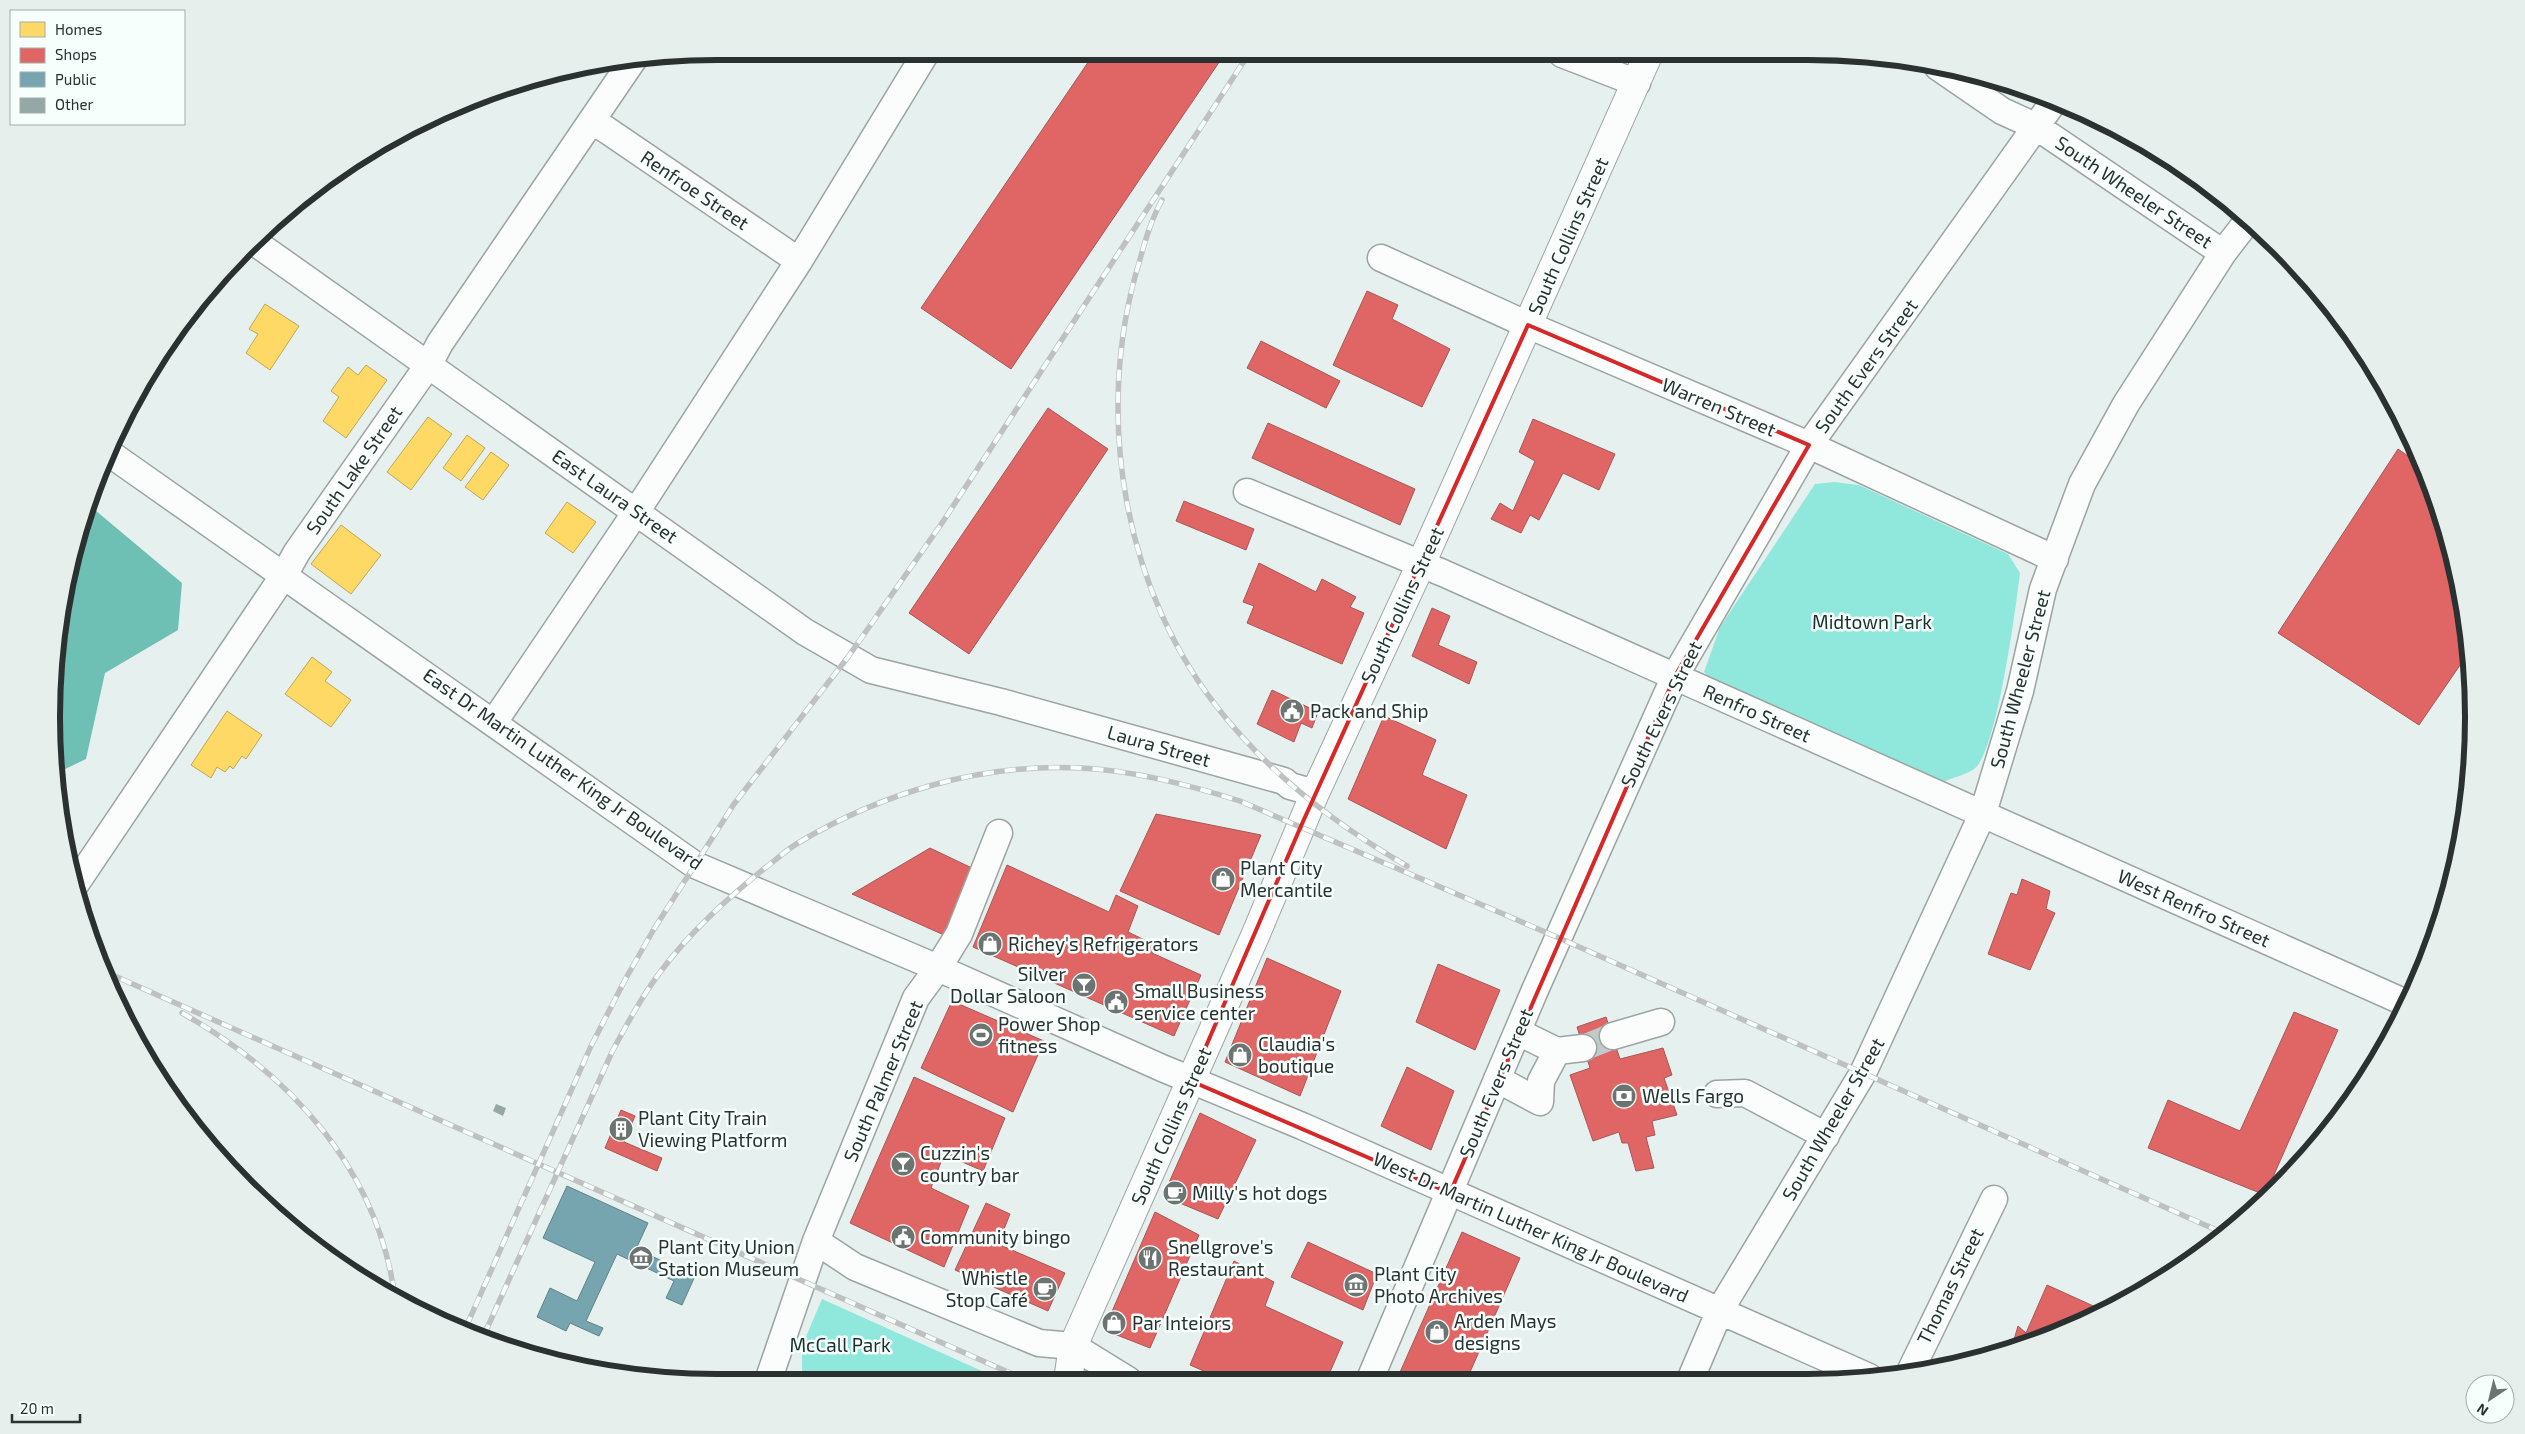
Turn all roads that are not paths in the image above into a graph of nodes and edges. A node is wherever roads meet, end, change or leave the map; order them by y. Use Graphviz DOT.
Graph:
graph roads {
  1 [pos="922,60"];
  2 [pos="1578,60"];
  3 [pos="1646,60"];
  4 [pos="629,66"];
  5 [pos="1952,76"];
  6 [pos="1637,83"];
  7 [pos="2050,107"];
  8 [pos="592,120"];
  9 [pos="2037,126"];
  10 [pos="2243,225"];
  11 [pos="260,245"];
  12 [pos="2223,252"];
  13 [pos="1381,258"];
  14 [pos="799,261"];
  15 [pos="1528,325"];
  16 [pos="429,364"];
  17 [pos="1809,446"];
  18 [pos="114,457"];
  19 [pos="1246,492"];
  20 [pos="636,512"];
  21 [pos="2055,559"];
  22 [pos="1421,564"];
  23 [pos="284,575"];
  24 [pos="1675,676"];
  25 [pos="1001,702"];
  26 [pos="494,722"];
  27 [pos="1315,793"];
  28 [pos="1983,813"];
  29 [pos="999,833"];
  30 [pos="80,879"];
  31 [pos="938,968"];
  32 [pos="2400,1000"];
  33 [pos="1661,1022"];
  34 [pos="1518,1032"];
  35 [pos="1613,1036"];
  36 [pos="1583,1048"];
  37 [pos="1557,1051"];
  38 [pos="1498,1079"];
  39 [pos="1191,1081"];
  40 [pos="1717,1094"];
  41 [pos="1826,1136"];
  42 [pos="1450,1193"];
  43 [pos="1994,1199"];
  44 [pos="816,1242"];
  45 [pos="1720,1310"];
  46 [pos="1073,1346"];
  47 [pos="1913,1365"];
  48 [pos="1858,1372"];
  49 [pos="770,1374"];
  50 [pos="1069,1374"];
  51 [pos="1118,1374"];
  52 [pos="1372,1374"];
  53 [pos="1693,1374"];
  1 -- 14 [label="street"];
  2 -- 6 [label="street"];
  3 -- 6 [label="main road, South Collins Street"];
  4 -- 8 [label="street, South Lake Street"];
  5 -- 9 [label="street, South Wheeler Street"];
  6 -- 15 [label="main road, South Collins Street"];
  7 -- 9 [label="street, South Evers Street"];
  8 -- 14 [label="street, Renfroe Street"];
  8 -- 16 [label="street, South Lake Street"];
  9 -- 12 [label="street, South Wheeler Street"];
  9 -- 17 [label="street, South Evers Street"];
  10 -- 12 [label="street"];
  11 -- 16 [label="street, East Laura Street"];
  12 -- 21 [label="street, South Wheeler Street"];
  13 -- 15 [label="street, Warren Street"];
  14 -- 20 [label="street"];
  15 -- 17 [label="street, Warren Street"];
  15 -- 22 [label="main road, South Collins Street"];
  16 -- 20 [label="street, East Laura Street"];
  16 -- 23 [label="street, South Lake Street"];
  17 -- 21 [label="street, Warren Street"];
  17 -- 24 [label="street, South Evers Street"];
  18 -- 23 [label="street, East Dr Martin Luther King Jr Boulevard"];
  19 -- 22 [label="street, Renfro Street"];
  20 -- 25 [label="street, East Laura Street"];
  20 -- 26 [label="street"];
  21 -- 28 [label="street, South Wheeler Street"];
  22 -- 24 [label="street, Renfro Street"];
  22 -- 27 [label="main road, South Collins Street"];
  23 -- 26 [label="street, East Dr Martin Luther King Jr Boulevard"];
  23 -- 30 [label="street, South Lake Street"];
  24 -- 28 [label="street, Renfro Street"];
  24 -- 34 [label="street, South Evers Street"];
  25 -- 27 [label="street, Laura Street"];
  26 -- 31 [label="street, East Dr Martin Luther King Jr Boulevard"];
  27 -- 39 [label="main road, South Collins Street"];
  28 -- 32 [label="street, West Renfro Street"];
  28 -- 41 [label="street, South Wheeler Street"];
  29 -- 31 [label="street, South Palmer Street"];
  31 -- 39 [label="street, East Dr Martin Luther King Jr Boulevard"];
  31 -- 44 [label="street, South Palmer Street"];
  33 -- 35 [label="street"];
  34 -- 37 [label="street"];
  34 -- 38 [label="street, South Evers Street"];
  36 -- 37 [label="street"];
  37 -- 38 [label="street"];
  38 -- 42 [label="street, South Evers Street"];
  39 -- 42 [label="street, West Dr Martin Luther King Jr Boulevard"];
  39 -- 46 [label="main road, South Collins Street"];
  40 -- 41 [label="street"];
  41 -- 45 [label="street, South Wheeler Street"];
  42 -- 45 [label="street, West Dr Martin Luther King Jr Boulevard"];
  42 -- 52 [label="street, South Evers Street"];
  43 -- 47 [label="street, Thomas Street"];
  44 -- 46 [label="street"];
  44 -- 49 [label="street, South Palmer Street"];
  45 -- 48 [label="street, West Dr Martin Luther King Jr Boulevard"];
  45 -- 53 [label="street, South Wheeler Street"];
  46 -- 50 [label="main road, South Collins Street"];
  46 -- 51 [label="street"];
}
